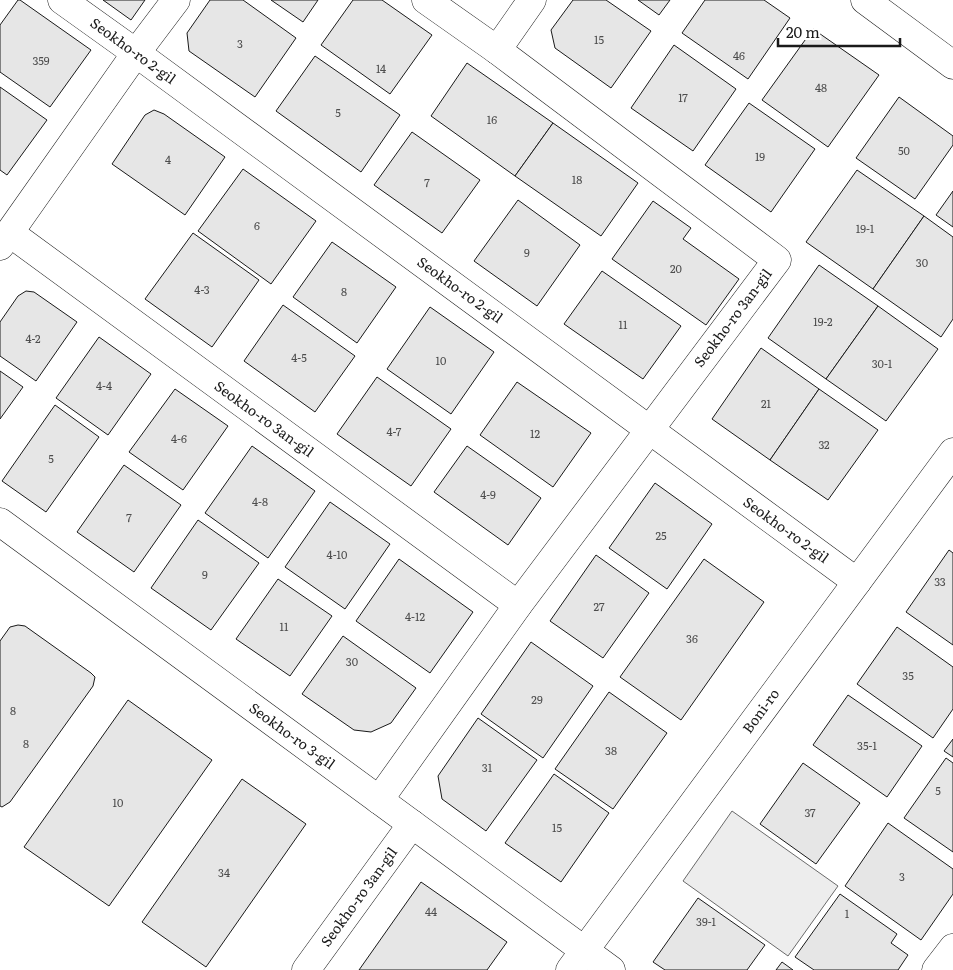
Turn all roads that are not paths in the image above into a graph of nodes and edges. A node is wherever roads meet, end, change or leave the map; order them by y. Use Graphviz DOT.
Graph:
graph roads {
  1 [pos="62,0"];
  2 [pos="176,0"];
  3 [pos="426,0"];
  4 [pos="532,0"];
  5 [pos="865,0"];
  6 [pos="497,50"];
  7 [pos="136,53"];
  8 [pos="953,65"];
  9 [pos="5,240"];
  10 [pos="650,430"];
  11 [pos="953,452"];
  12 [pos="0,522"];
  13 [pos="857,582"];
  14 [pos="518,605"];
  15 [pos="379,800"];
  16 [pos="412,824"];
  17 [pos="953,948"];
  18 [pos="577,960"];
  19 [pos="306,970"];
  20 [pos="611,970"];
  21 [pos="936,970"];
  1 -- 7 [label="street, Seokho-ro 2-gil"];
  2 -- 7 [label="street, Seokho-ro 3an-gil"];
  3 -- 6 [label="street, Seokho-ro 3an-gil"];
  4 -- 6 [label="street"];
  5 -- 8 [label="street"];
  6 -- 10 [label="street, Seokho-ro 3an-gil"];
  7 -- 9 [label="street, Seokho-ro 3an-gil"];
  7 -- 10 [label="street, Seokho-ro 2-gil"];
  9 -- 14 [label="street, Seokho-ro 3an-gil"];
  10 -- 13 [label="street, Seokho-ro 2-gil"];
  10 -- 14 [label="street, Seokho-ro 3an-gil"];
  11 -- 13 [label="street, Boni-ro"];
  12 -- 15 [label="street, Seokho-ro 3-gil"];
  13 -- 18 [label="street, Boni-ro"];
  14 -- 15 [label="street, Seokho-ro 3an-gil"];
  15 -- 16 [label="street, Seokho-ro 3-gil"];
  16 -- 18 [label="street, Seokho-ro 3-gil"];
  16 -- 19 [label="street, Seokho-ro 3an-gil"];
  17 -- 21 [label="street"];
  18 -- 20 [label="street, Seokho-ro 3-gil"];
}
